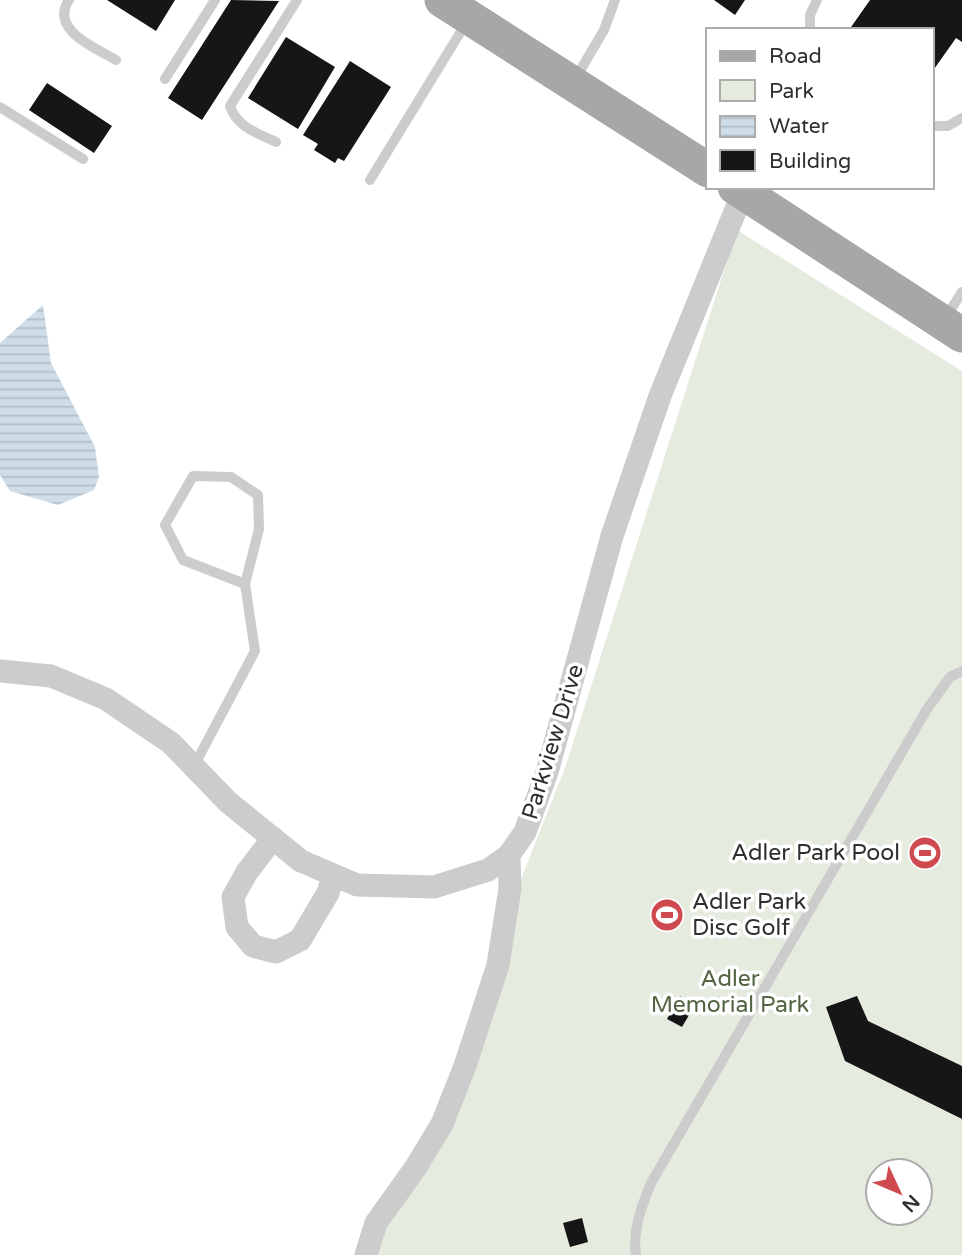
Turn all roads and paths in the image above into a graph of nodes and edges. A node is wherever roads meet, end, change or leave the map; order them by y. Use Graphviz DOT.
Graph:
graph roads {
  1 [pos="69,0"];
  2 [pos="215,0"];
  3 [pos="297,0"];
  4 [pos="615,0"];
  5 [pos="817,0"];
  6 [pos="456,9"];
  7 [pos="810,28"];
  8 [pos="116,60"];
  9 [pos="165,79"];
  10 [pos="573,83"];
  11 [pos="0,107"];
  12 [pos="962,118"];
  13 [pos="934,126"];
  14 [pos="276,142"];
  15 [pos="83,159"];
  16 [pos="706,169"];
  17 [pos="370,180"];
  18 [pos="739,190"];
  19 [pos="962,292"];
  20 [pos="952,328"];
  21 [pos="245,584"];
  22 [pos="0,671"];
  23 [pos="962,671"];
  24 [pos="194,766"];
  25 [pos="273,838"];
  26 [pos="509,855"];
  27 [pos="332,875"];
  28 [pos="366,1255"];
  29 [pos="636,1255"];
  1 -- 8 [label="lane"];
  2 -- 9 [label="lane"];
  3 -- 14 [label="lane"];
  4 -- 10 [label="lane"];
  5 -- 7 [label="lane"];
  6 -- 10 [label="main road"];
  6 -- 17 [label="lane"];
  10 -- 16 [label="main road"];
  11 -- 15 [label="lane"];
  12 -- 13 [label="lane"];
  18 -- 20 [label="main road"];
  18 -- 26 [label="street, Parkview Drive"];
  19 -- 20 [label="lane"];
  21 -- 21 [label="lane"];
  21 -- 24 [label="lane"];
  22 -- 24 [label="street, Parkview Drive"];
  23 -- 29 [label="lane"];
  24 -- 25 [label="street, Parkview Drive"];
  25 -- 27 [label="street, Parkview Drive"];
  25 -- 27 [label="street"];
  26 -- 27 [label="street, Parkview Drive"];
  26 -- 28 [label="street"];
}
